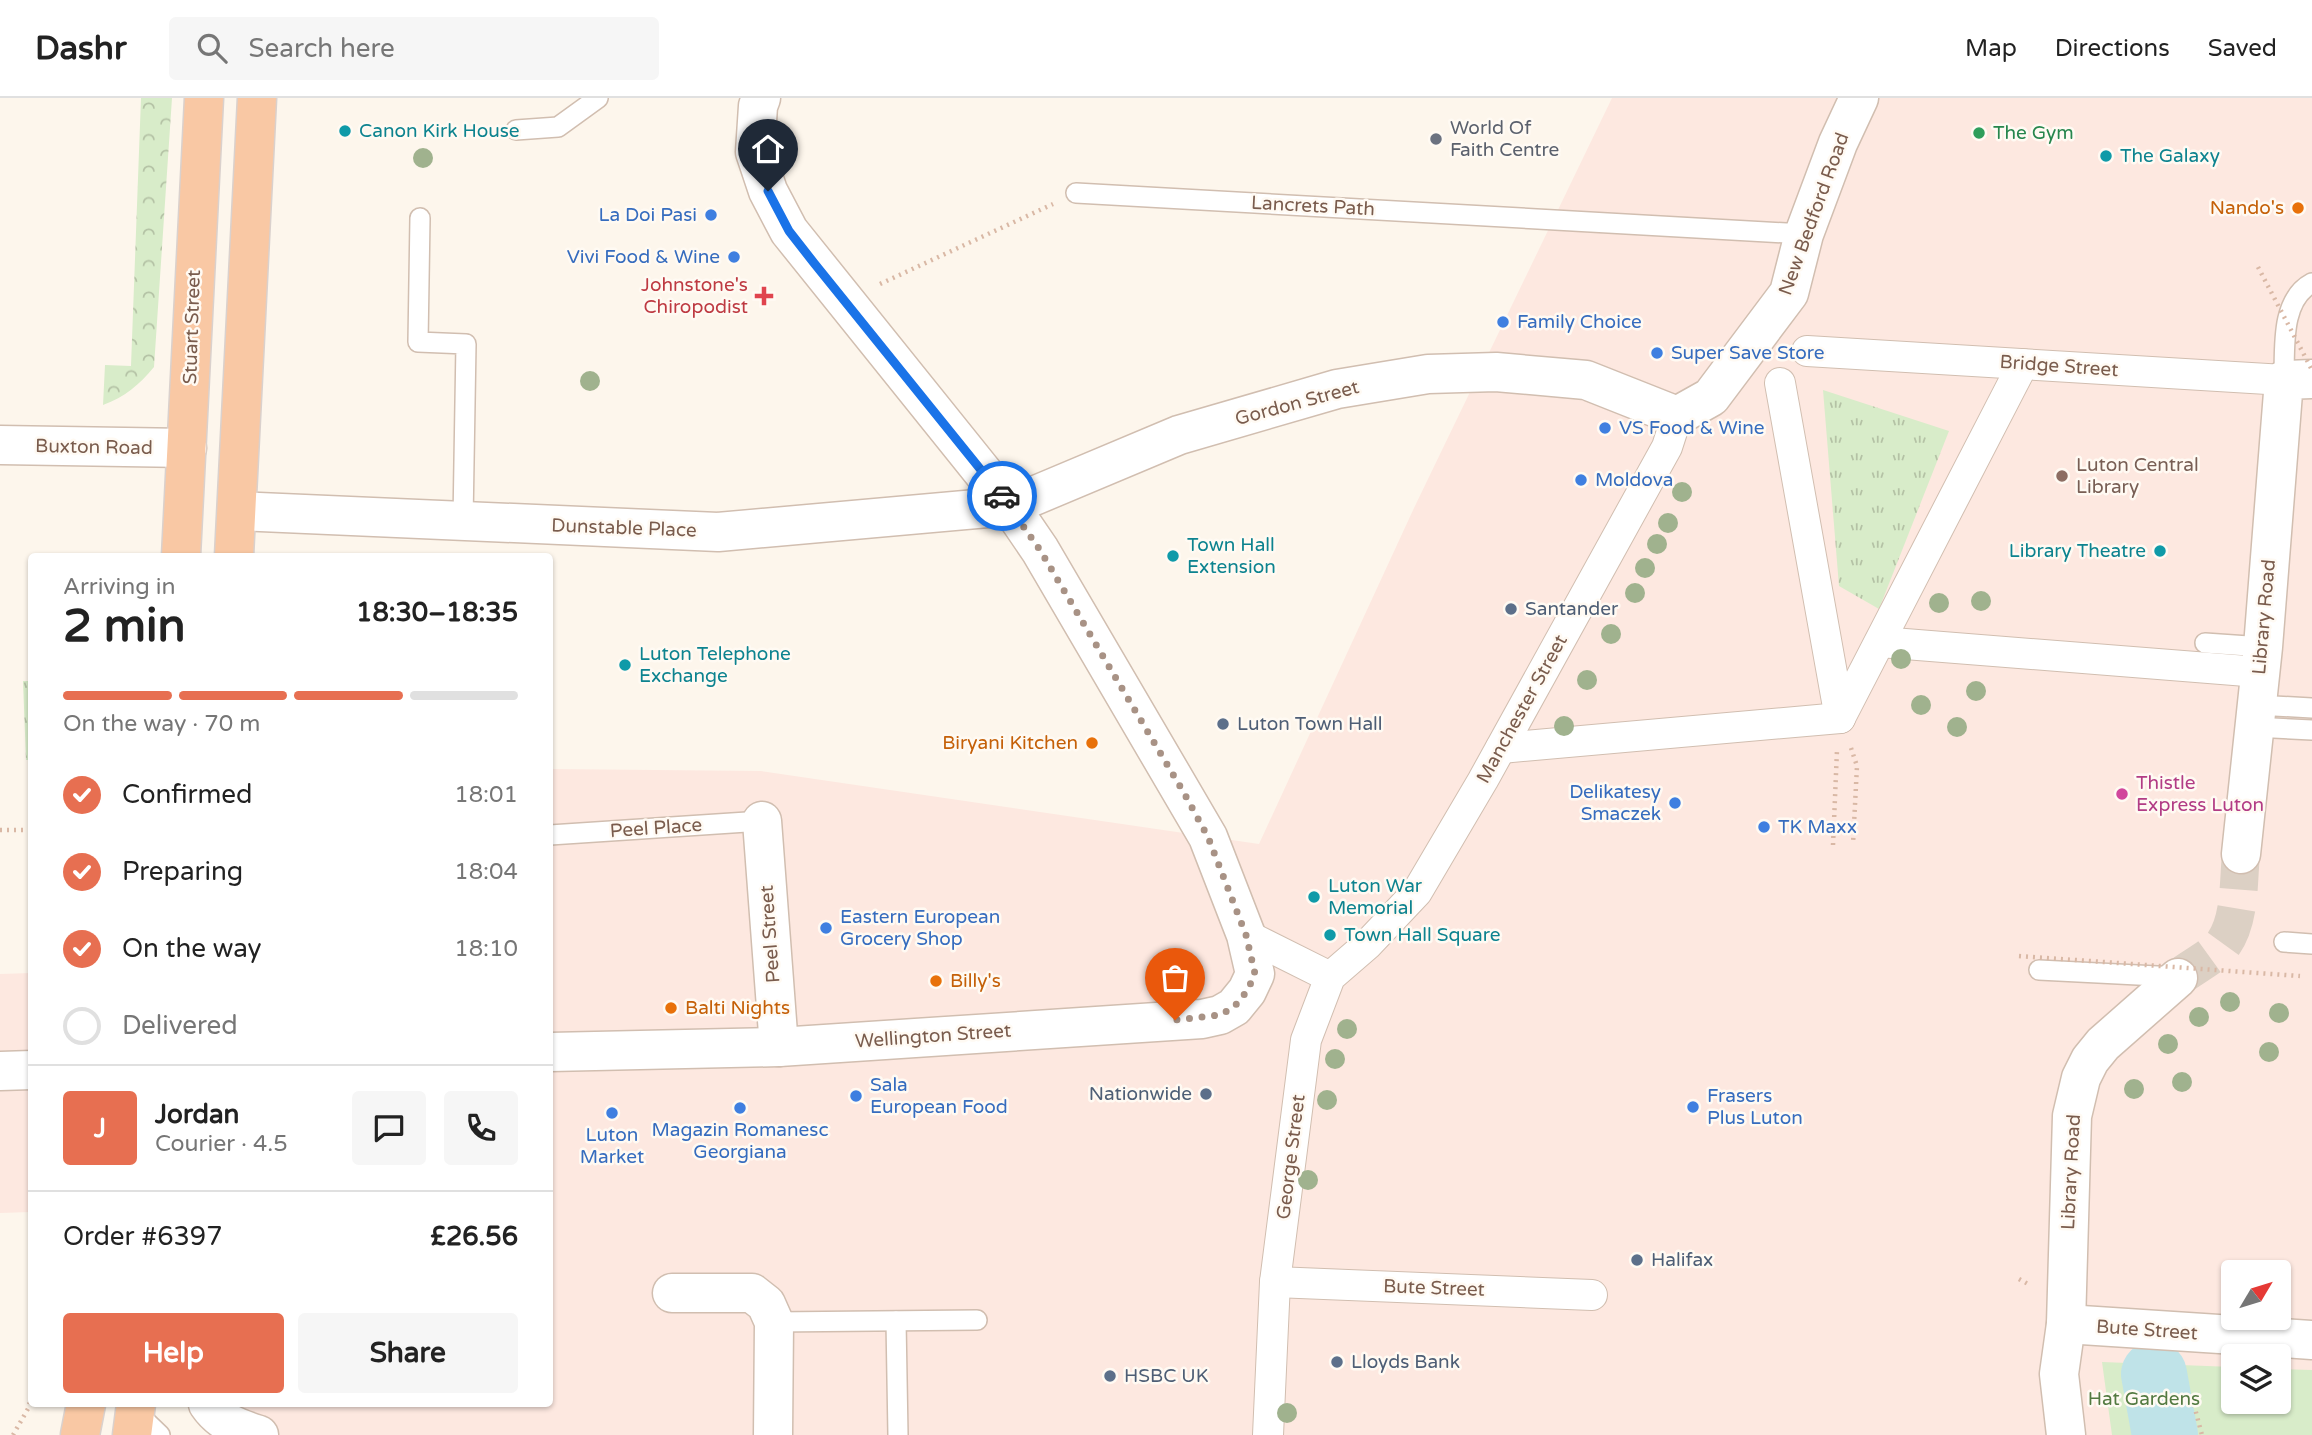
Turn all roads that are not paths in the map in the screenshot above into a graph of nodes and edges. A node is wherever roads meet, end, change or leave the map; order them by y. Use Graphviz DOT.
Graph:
graph roads {
  1 [pos="204,98"];
  2 [pos="257,98"];
  3 [pos="598,98"];
  4 [pos="761,98"];
  5 [pos="1859,98"];
  6 [pos="516,130"];
  7 [pos="1076,193"];
  8 [pos="420,218"];
  9 [pos="1804,234"];
  10 [pos="2312,283"];
  11 [pos="1807,351"];
  12 [pos="2023,364"];
  13 [pos="2302,376"];
  14 [pos="1780,383"];
  15 [pos="1676,416"];
  16 [pos="0,445"];
  17 [pos="187,448"];
  18 [pos="1010,506"];
  19 [pos="238,510"];
  20 [pos="463,521"];
  21 [pos="181,553"];
  22 [pos="234,553"];
  23 [pos="1880,642"];
  24 [pos="2205,643"];
  25 [pos="2258,688"];
  26 [pos="2312,708"];
  27 [pos="1840,718"];
  28 [pos="2312,730"];
  29 [pos="1501,748"];
  30 [pos="762,821"];
  31 [pos="553,835"];
  32 [pos="2241,854"];
  33 [pos="1246,935"];
  34 [pos="2284,942"];
  35 [pos="2312,944"];
  36 [pos="2039,970"];
  37 [pos="1330,976"];
  38 [pos="2178,978"];
  39 [pos="779,1047"];
  40 [pos="553,1052"];
  41 [pos="0,1070"];
  42 [pos="28,1070"];
  43 [pos="1275,1282"];
  44 [pos="672,1293"];
  45 [pos="1592,1295"];
  46 [pos="977,1320"];
  47 [pos="896,1321"];
  48 [pos="774,1322"];
  49 [pos="2066,1324"];
  50 [pos="2312,1340"];
  51 [pos="85,1407"];
  52 [pos="210,1407"];
  53 [pos="80,1435"];
  54 [pos="259,1435"];
  55 [pos="773,1435"];
  56 [pos="898,1435"];
  57 [pos="1268,1435"];
  58 [pos="2066,1435"];
  1 -- 17 [label="highway, Stuart Street"];
  2 -- 19 [label="highway"];
  3 -- 6 [label="lane"];
  4 -- 18 [label="street, Wellington Street"];
  5 -- 9 [label="street, New Bedford Road"];
  7 -- 9 [label="lane, Lancrets Path"];
  8 -- 20 [label="lane"];
  9 -- 15 [label="street, New Bedford Road"];
  10 -- 13 [label="lane"];
  11 -- 12 [label="street, Bridge Street"];
  12 -- 13 [label="street, Bridge Street"];
  12 -- 23 [label="street"];
  13 -- 25 [label="street, Library Road"];
  14 -- 27 [label="street"];
  15 -- 18 [label="street, Gordon Street"];
  15 -- 29 [label="street, Manchester Street"];
  16 -- 17 [label="street, Buxton Road"];
  17 -- 21 [label="highway, Stuart Street"];
  18 -- 20 [label="street, Dunstable Place"];
  18 -- 33 [label="street, Wellington Street"];
  19 -- 20 [label="street, Dunstable Place"];
  19 -- 22 [label="highway"];
  23 -- 25 [label="street"];
  23 -- 27 [label="street"];
  24 -- 25 [label="lane"];
  25 -- 26 [label="lane"];
  25 -- 28 [label="lane"];
  25 -- 32 [label="street, Library Road"];
  27 -- 29 [label="street"];
  29 -- 37 [label="street, Manchester Street"];
  30 -- 31 [label="lane, Peel Place"];
  30 -- 39 [label="street, Peel Street"];
  33 -- 37 [label="street"];
  33 -- 39 [label="street, Wellington Street"];
  34 -- 35 [label="lane"];
  36 -- 38 [label="lane"];
  37 -- 43 [label="street, George Street"];
  38 -- 49 [label="street, Library Road"];
  39 -- 40 [label="street, Wellington Street"];
  41 -- 42 [label="street"];
  43 -- 45 [label="street, Bute Street"];
  43 -- 57 [label="street, George Street"];
  44 -- 48 [label="street"];
  46 -- 47 [label="lane"];
  47 -- 48 [label="lane"];
  47 -- 56 [label="lane"];
  48 -- 55 [label="street"];
  49 -- 50 [label="street, Bute Street"];
  49 -- 58 [label="street, Library Road"];
  51 -- 53 [label="highway"];
  52 -- 54 [label="street"];
}
